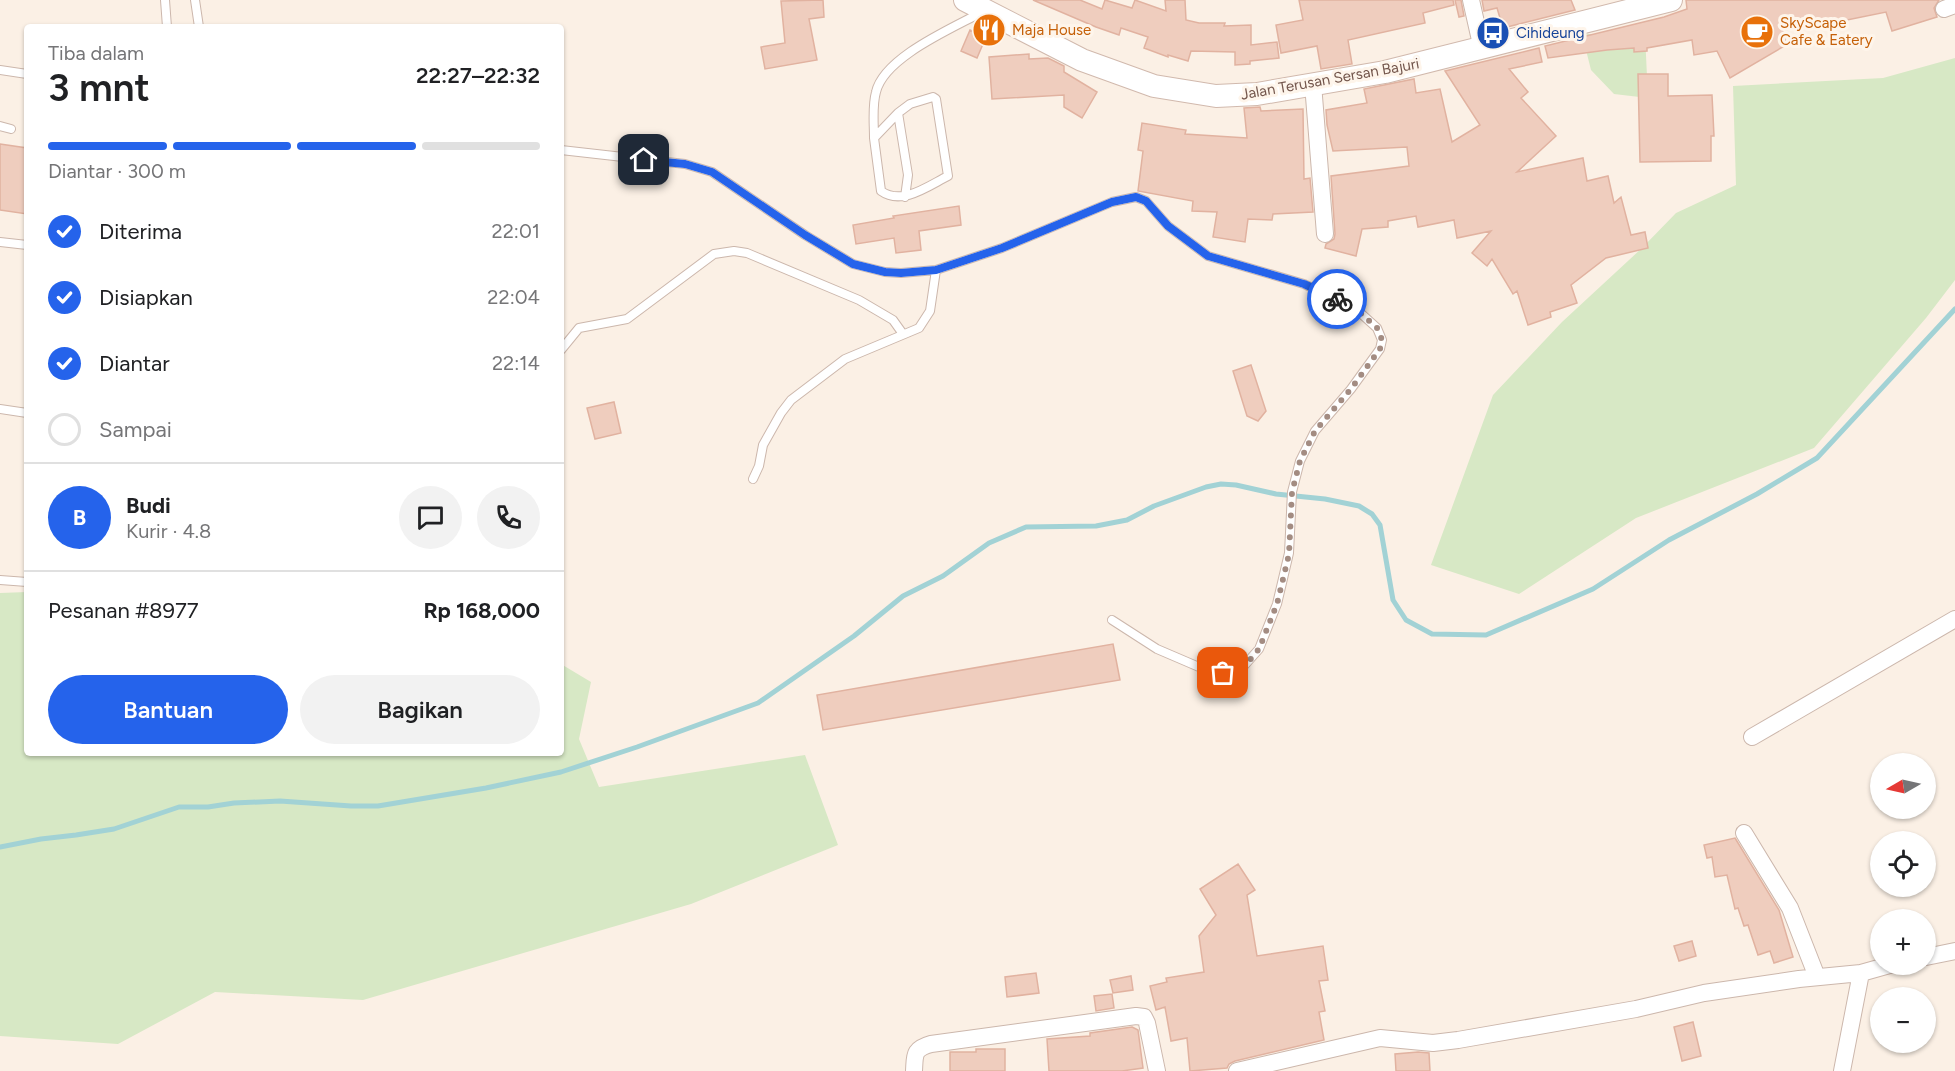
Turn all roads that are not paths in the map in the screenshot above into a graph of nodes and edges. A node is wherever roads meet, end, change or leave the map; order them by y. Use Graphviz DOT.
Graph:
graph roads {
  1 [pos="165,0"];
  2 [pos="195,0"];
  3 [pos="965,0"];
  4 [pos="1471,0"];
  5 [pos="1671,0"];
  6 [pos="985,10"];
  7 [pos="168,24"];
  8 [pos="199,24"];
  9 [pos="1482,49"];
  10 [pos="0,70"];
  11 [pos="24,74"];
  12 [pos="1313,84"];
  13 [pos="898,113"];
  14 [pos="0,126"];
  15 [pos="12,129"];
  16 [pos="874,138"];
  17 [pos="564,150"];
  18 [pos="905,197"];
  19 [pos="1325,234"];
  20 [pos="0,242"];
  21 [pos="24,245"];
  22 [pos="936,270"];
  23 [pos="903,334"];
  24 [pos="564,346"];
  25 [pos="0,409"];
  26 [pos="24,413"];
  27 [pos="753,479"];
  28 [pos="0,580"];
  29 [pos="24,582"];
  30 [pos="1955,619"];
  31 [pos="1112,620"];
  32 [pos="1752,737"];
  33 [pos="1744,833"];
  34 [pos="1955,951"];
  35 [pos="1936,955"];
  36 [pos="1870,970"];
  37 [pos="1861,973"];
  38 [pos="1817,977"];
  39 [pos="914,1071"];
  40 [pos="1157,1071"];
  41 [pos="1237,1071"];
  42 [pos="1842,1071"];
  1 -- 7 [label="lane"];
  2 -- 8 [label="lane"];
  3 -- 6 [label="main road, Jalan Terusan Sersan Bajuri"];
  4 -- 9 [label="street"];
  5 -- 9 [label="main road, Jalan Terusan Sersan Bajuri"];
  6 -- 12 [label="main road, Jalan Terusan Sersan Bajuri"];
  6 -- 16 [label="lane"];
  9 -- 12 [label="main road, Jalan Terusan Sersan Bajuri"];
  10 -- 11 [label="lane"];
  12 -- 19 [label="street"];
  13 -- 16 [label="lane"];
  13 -- 18 [label="lane"];
  13 -- 18 [label="lane"];
  14 -- 15 [label="lane"];
  16 -- 18 [label="lane"];
  17 -- 22 [label="lane"];
  20 -- 21 [label="lane"];
  22 -- 23 [label="lane"];
  22 -- 31 [label="lane"];
  23 -- 24 [label="lane"];
  23 -- 27 [label="lane"];
  25 -- 26 [label="lane"];
  28 -- 29 [label="lane"];
  30 -- 32 [label="street"];
  33 -- 38 [label="street"];
  34 -- 35 [label="street"];
  36 -- 37 [label="street"];
  37 -- 38 [label="street"];
  37 -- 42 [label="street"];
  38 -- 41 [label="street"];
  39 -- 40 [label="street"];
}
